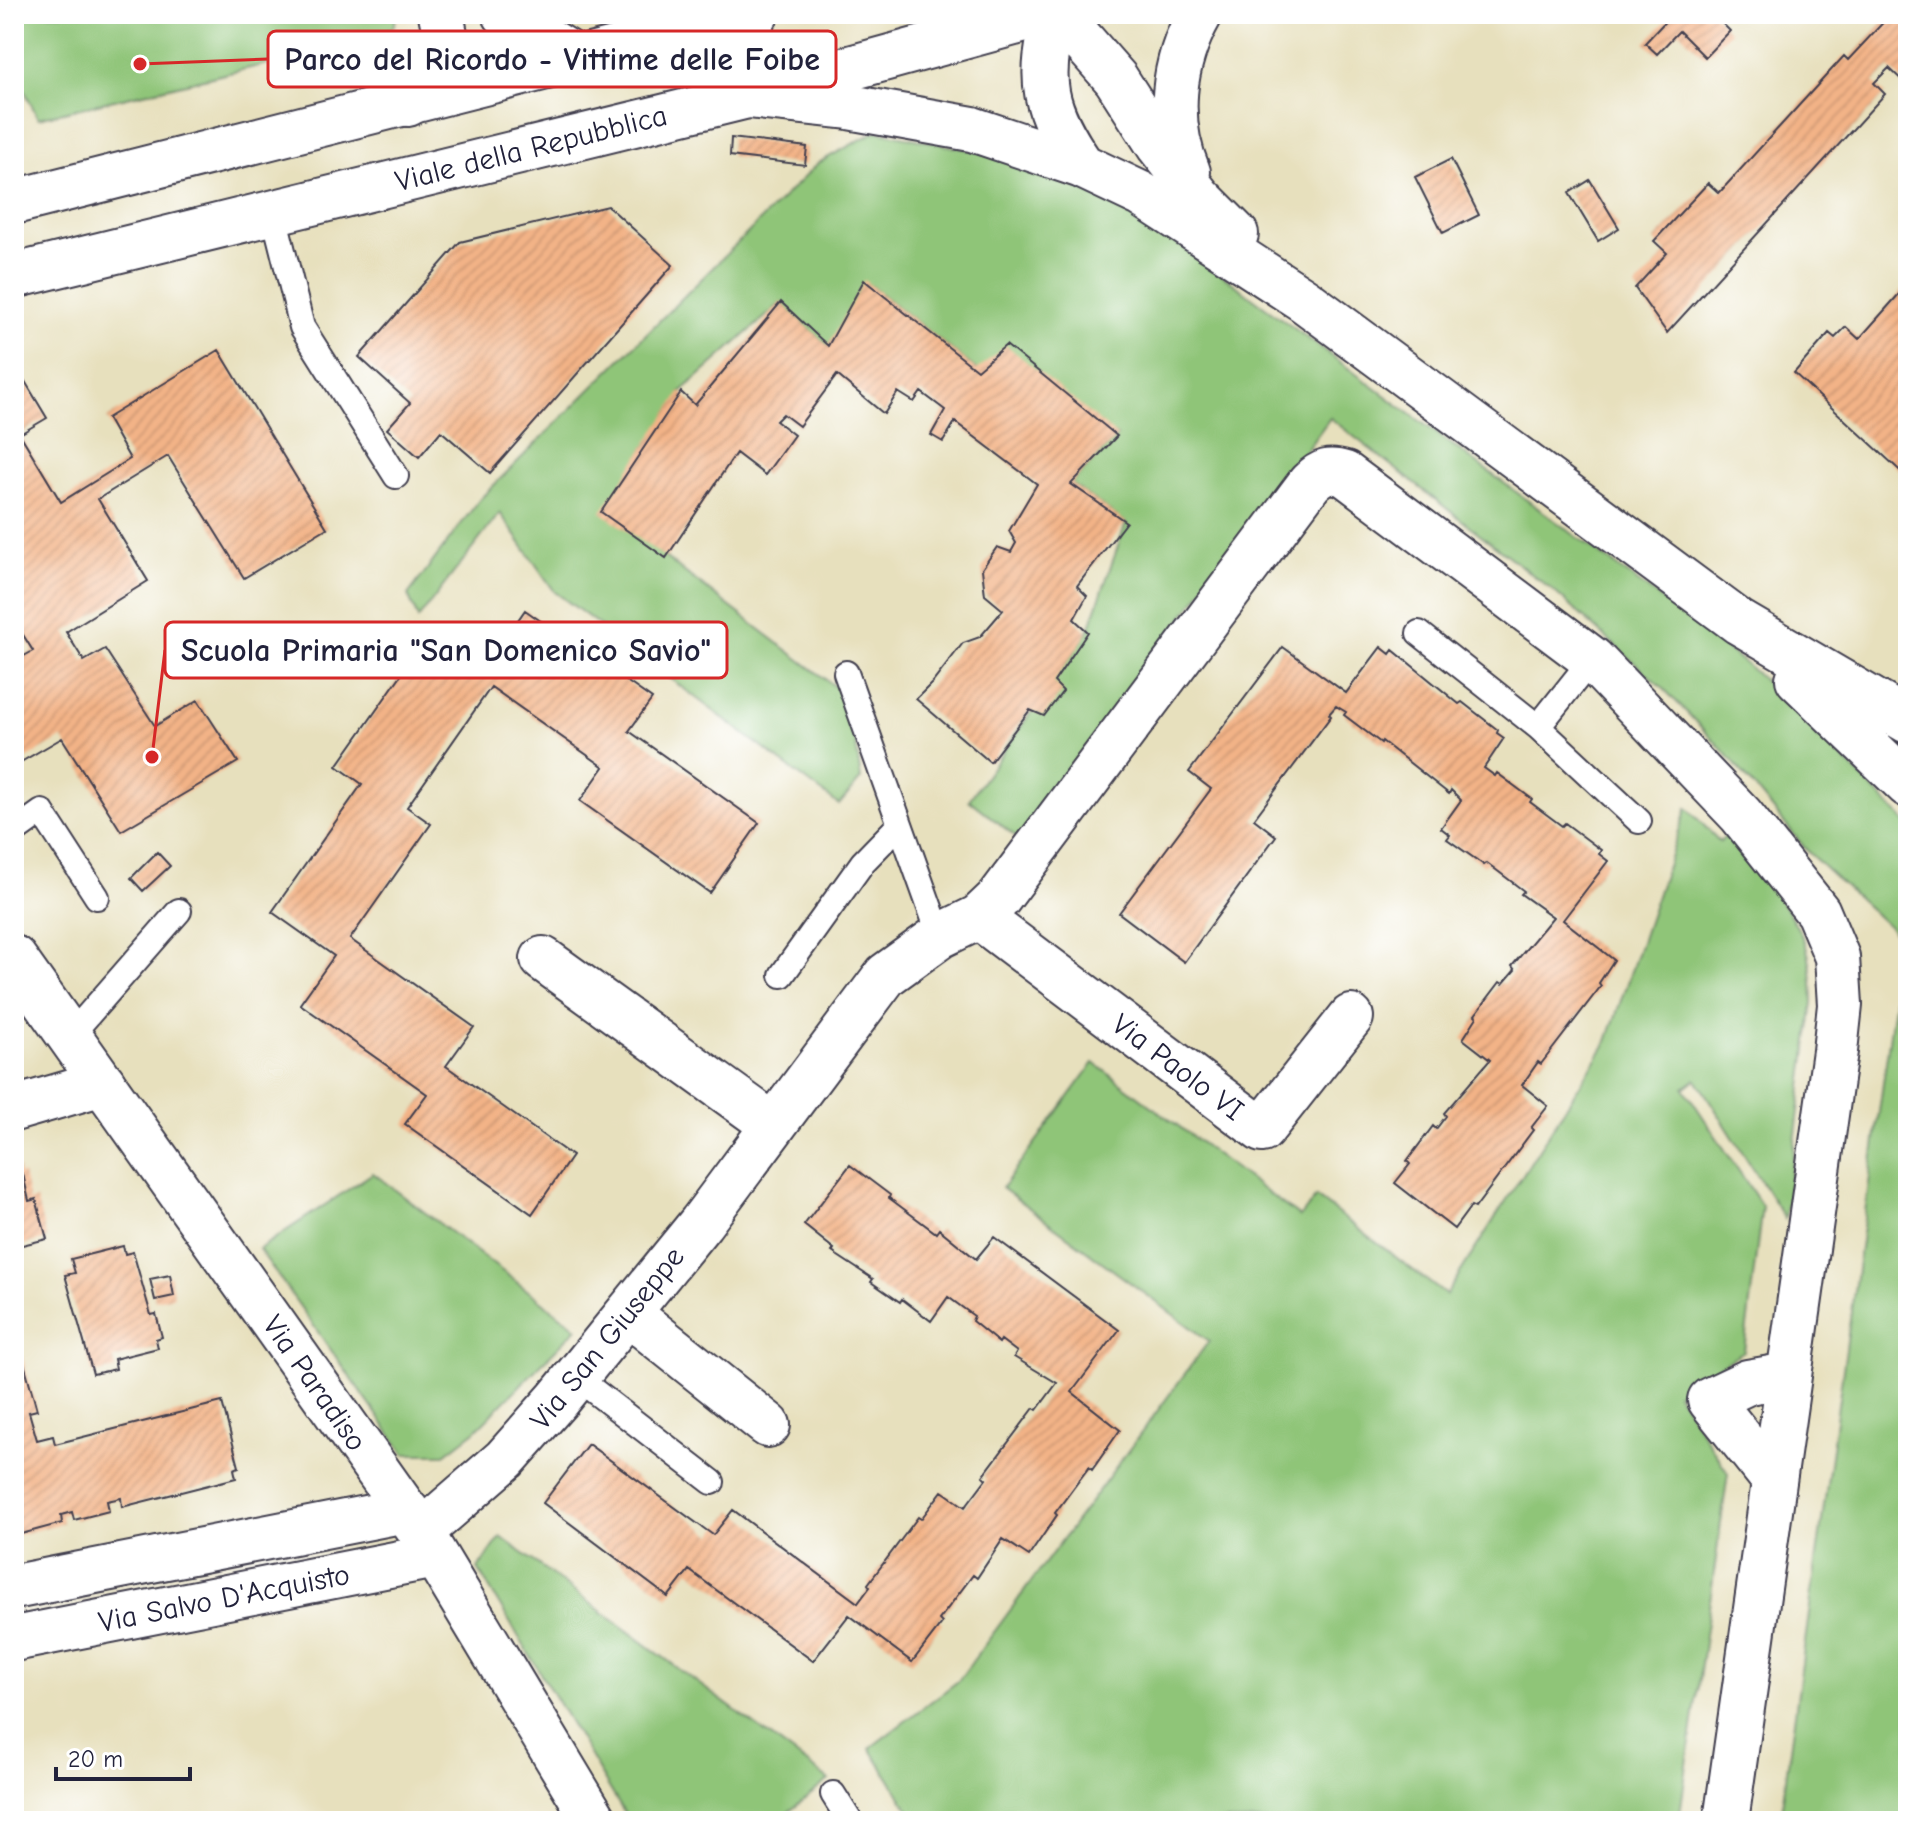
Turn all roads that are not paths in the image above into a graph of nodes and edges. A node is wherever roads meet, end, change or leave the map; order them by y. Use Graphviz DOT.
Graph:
graph roads {
  1 [pos="441,14"];
  2 [pos="505,14"];
  3 [pos="756,14"];
  4 [pos="1047,14"];
  5 [pos="1058,14"];
  6 [pos="1200,14"];
  7 [pos="577,58"];
  8 [pos="748,96"];
  9 [pos="408,104"];
  10 [pos="1082,166"];
  11 [pos="1199,197"];
  12 [pos="14,202"];
  13 [pos="273,211"];
  14 [pos="14,276"];
  15 [pos="1304,300"];
  16 [pos="396,476"];
  17 [pos="1739,622"];
  18 [pos="1419,633"];
  19 [pos="1592,659"];
  20 [pos="846,673"];
  21 [pos="1908,721"];
  22 [pos="1538,727"];
  23 [pos="1908,785"];
  24 [pos="1639,821"];
  25 [pos="900,824"];
  26 [pos="14,832"];
  27 [pos="97,897"];
  28 [pos="179,911"];
  29 [pos="979,917"];
  30 [pos="940,936"];
  31 [pos="14,958"];
  32 [pos="543,959"];
  33 [pos="782,975"];
  34 [pos="1351,1017"];
  35 [pos="69,1037"];
  36 [pos="103,1083"];
  37 [pos="14,1109"];
  38 [pos="773,1125"];
  39 [pos="628,1313"];
  40 [pos="1789,1375"];
  41 [pos="576,1377"];
  42 [pos="768,1425"];
  43 [pos="1773,1479"];
  44 [pos="712,1482"];
  45 [pos="420,1533"];
  46 [pos="14,1587"];
  47 [pos="14,1639"];
  48 [pos="833,1794"];
  49 [pos="595,1821"];
  50 [pos="850,1821"];
  51 [pos="1726,1821"];
  1 -- 9 [label="main road"];
  2 -- 7 [label="main road"];
  3 -- 7 [label="main road"];
  4 -- 8 [label="main road, Viale della Repubblica"];
  5 -- 10 [label="main road"];
  5 -- 11 [label="main road"];
  6 -- 11 [label="main road"];
  7 -- 9 [label="main road"];
  8 -- 10 [label="main road"];
  8 -- 13 [label="main road, Viale della Repubblica"];
  9 -- 12 [label="main road"];
  10 -- 15 [label="main road"];
  11 -- 15 [label="main road"];
  13 -- 14 [label="main road, Viale della Repubblica"];
  13 -- 16 [label="lane"];
  15 -- 17 [label="main road"];
  17 -- 21 [label="main road"];
  17 -- 23 [label="main road"];
  18 -- 22 [label="lane"];
  19 -- 22 [label="lane"];
  19 -- 29 [label="main road"];
  19 -- 40 [label="main road"];
  20 -- 25 [label="lane"];
  22 -- 24 [label="lane"];
  25 -- 30 [label="lane"];
  25 -- 33 [label="lane"];
  26 -- 27 [label="lane"];
  28 -- 35 [label="lane"];
  29 -- 30 [label="main road, Via San Giuseppe"];
  29 -- 34 [label="main road, Via Paolo VI"];
  30 -- 38 [label="main road, Via San Giuseppe"];
  31 -- 35 [label="main road, Via Paradiso"];
  32 -- 38 [label="main road"];
  35 -- 36 [label="main road, Via Paradiso"];
  36 -- 37 [label="main road"];
  36 -- 45 [label="main road, Via Paradiso"];
  38 -- 39 [label="main road, Via San Giuseppe"];
  39 -- 41 [label="main road, Via San Giuseppe"];
  39 -- 42 [label="main road"];
  40 -- 43 [label="main road"];
  40 -- 43 [label="main road"];
  41 -- 44 [label="lane"];
  41 -- 45 [label="main road, Via San Giuseppe"];
  43 -- 51 [label="main road"];
  45 -- 46 [label="main road, Via Salvo D'Acquisto"];
  45 -- 47 [label="main road, Via Salvo D'Acquisto"];
  45 -- 49 [label="main road, Via Paradiso"];
  48 -- 50 [label="lane"];
}
